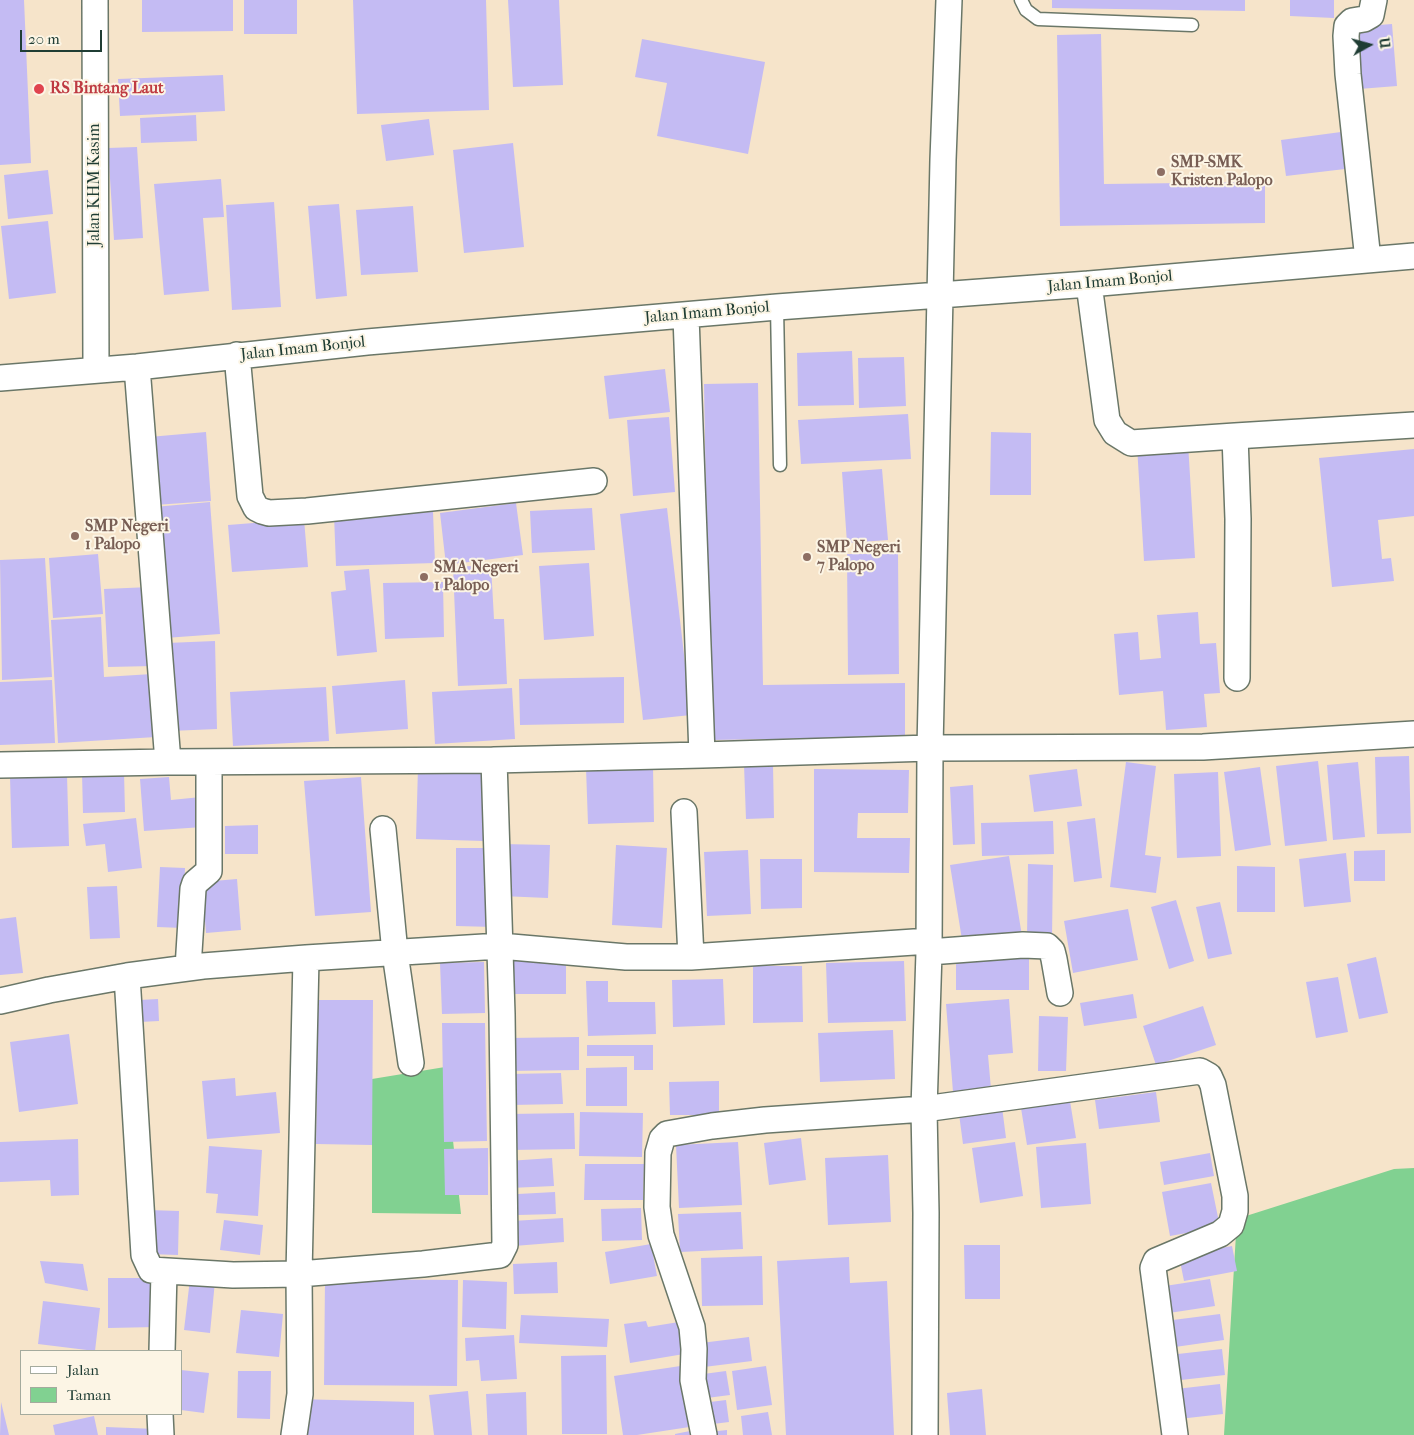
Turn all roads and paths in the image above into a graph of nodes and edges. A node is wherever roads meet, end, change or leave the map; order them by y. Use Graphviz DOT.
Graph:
graph roads {
  1 [pos="95,0"];
  2 [pos="949,0"];
  3 [pos="1021,0"];
  4 [pos="1374,0"];
  5 [pos="1192,24"];
  6 [pos="1414,256"];
  7 [pos="1368,260"];
  8 [pos="1089,284"];
  9 [pos="940,295"];
  10 [pos="776,307"];
  11 [pos="686,316"];
  12 [pos="237,355"];
  13 [pos="137,367"];
  14 [pos="96,370"];
  15 [pos="0,378"];
  16 [pos="1414,425"];
  17 [pos="1235,436"];
  18 [pos="780,465"];
  19 [pos="594,481"];
  20 [pos="1237,678"];
  21 [pos="1414,734"];
  22 [pos="930,748"];
  23 [pos="702,755"];
  24 [pos="494,760"];
  25 [pos="168,762"];
  26 [pos="209,764"];
  27 [pos="0,765"];
  28 [pos="684,812"];
  29 [pos="383,829"];
  30 [pos="500,946"];
  31 [pos="929,947"];
  32 [pos="395,953"];
  33 [pos="691,957"];
  34 [pos="306,958"];
  35 [pos="188,968"];
  36 [pos="127,976"];
  37 [pos="1060,993"];
  38 [pos="0,1001"];
  39 [pos="411,1062"];
  40 [pos="924,1109"];
  41 [pos="164,1272"];
  42 [pos="299,1274"];
  43 [pos="162,1350"];
  44 [pos="160,1415"];
  45 [pos="161,1435"];
  46 [pos="294,1435"];
  47 [pos="704,1435"];
  48 [pos="925,1435"];
  49 [pos="1175,1435"];
  1 -- 14 [label="street, Jalan KHM Kasim"];
  2 -- 9 [label="street"];
  3 -- 5 [label="lane"];
  4 -- 7 [label="street"];
  6 -- 7 [label="street, Jalan Imam Bonjol"];
  7 -- 8 [label="street, Jalan Imam Bonjol"];
  8 -- 9 [label="street, Jalan Imam Bonjol"];
  8 -- 17 [label="street"];
  9 -- 10 [label="street, Jalan Imam Bonjol"];
  9 -- 22 [label="street"];
  10 -- 11 [label="street, Jalan Imam Bonjol"];
  10 -- 18 [label="lane"];
  11 -- 12 [label="street, Jalan Imam Bonjol"];
  11 -- 23 [label="street"];
  12 -- 13 [label="street, Jalan Imam Bonjol"];
  12 -- 19 [label="street"];
  13 -- 14 [label="street, Jalan Imam Bonjol"];
  13 -- 25 [label="street"];
  14 -- 15 [label="street, Jalan Imam Bonjol"];
  16 -- 17 [label="street"];
  17 -- 20 [label="street"];
  21 -- 22 [label="street"];
  22 -- 23 [label="street"];
  22 -- 31 [label="street"];
  23 -- 24 [label="street"];
  24 -- 26 [label="street"];
  24 -- 30 [label="street"];
  25 -- 26 [label="street"];
  25 -- 27 [label="street"];
  26 -- 35 [label="street"];
  28 -- 33 [label="street"];
  29 -- 32 [label="street"];
  30 -- 32 [label="street"];
  30 -- 33 [label="street"];
  30 -- 42 [label="street"];
  31 -- 33 [label="street"];
  31 -- 37 [label="street"];
  31 -- 40 [label="street"];
  32 -- 34 [label="street"];
  32 -- 39 [label="street"];
  34 -- 35 [label="street"];
  34 -- 42 [label="street"];
  35 -- 36 [label="street"];
  36 -- 38 [label="street"];
  36 -- 41 [label="street"];
  40 -- 47 [label="street"];
  40 -- 48 [label="street"];
  40 -- 49 [label="street"];
  41 -- 42 [label="street"];
  41 -- 43 [label="street"];
  42 -- 46 [label="street"];
  44 -- 45 [label="street"];
}
